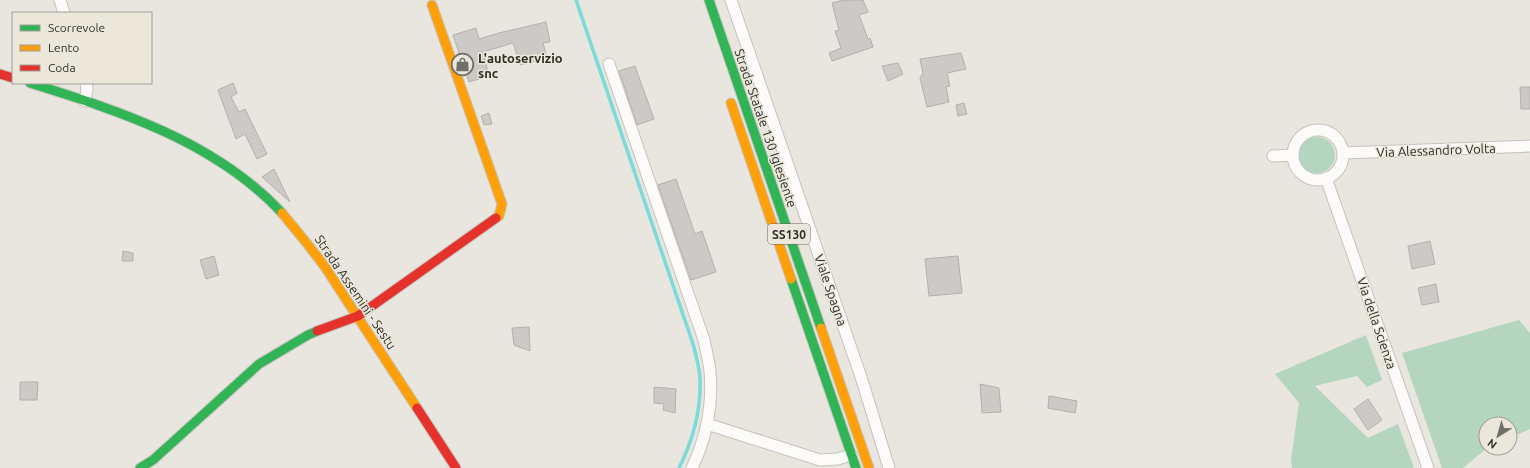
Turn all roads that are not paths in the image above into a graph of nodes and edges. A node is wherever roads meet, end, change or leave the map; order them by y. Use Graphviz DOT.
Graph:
graph roads {
  1 [pos="60,0"];
  2 [pos="709,0"];
  3 [pos="732,0"];
  4 [pos="432,5"];
  5 [pos="64,12"];
  6 [pos="609,64"];
  7 [pos="0,74"];
  8 [pos="12,78"];
  9 [pos="33,84"];
  10 [pos="86,84"];
  11 [pos="728,96"];
  12 [pos="85,101"];
  13 [pos="1530,146"];
  14 [pos="1342,153"];
  15 [pos="1293,155"];
  16 [pos="1273,156"];
  17 [pos="1326,178"];
  18 [pos="358,316"];
  19 [pos="707,424"];
  20 [pos="851,455"];
  21 [pos="140,468"];
  22 [pos="456,468"];
  23 [pos="692,468"];
  24 [pos="856,468"];
  25 [pos="869,468"];
  26 [pos="889,468"];
  27 [pos="1428,468"];
  1 -- 5 [label="street"];
  2 -- 25 [label="street, Strada Statale 130 Iglesiente / SS130"];
  3 -- 26 [label="street, Viale Spagna"];
  4 -- 18 [label="street"];
  6 -- 19 [label="street"];
  7 -- 8 [label="street"];
  9 -- 12 [label="street, Strada Assemini - Sestu"];
  10 -- 12 [label="street"];
  11 -- 20 [label="street, Strada Statale 130 Iglesiente / SS130"];
  12 -- 18 [label="street, Strada Assemini - Sestu"];
  13 -- 14 [label="street, Via Alessandro Volta"];
  14 -- 15 [label="street"];
  14 -- 17 [label="street"];
  15 -- 16 [label="street"];
  15 -- 17 [label="street"];
  17 -- 27 [label="street, Via della Scienza"];
  18 -- 21 [label="street"];
  18 -- 22 [label="street, Strada Assemini - Sestu"];
  19 -- 20 [label="street"];
  19 -- 23 [label="street"];
  20 -- 24 [label="street, Strada Statale 130 Iglesiente / SS130"];
}
